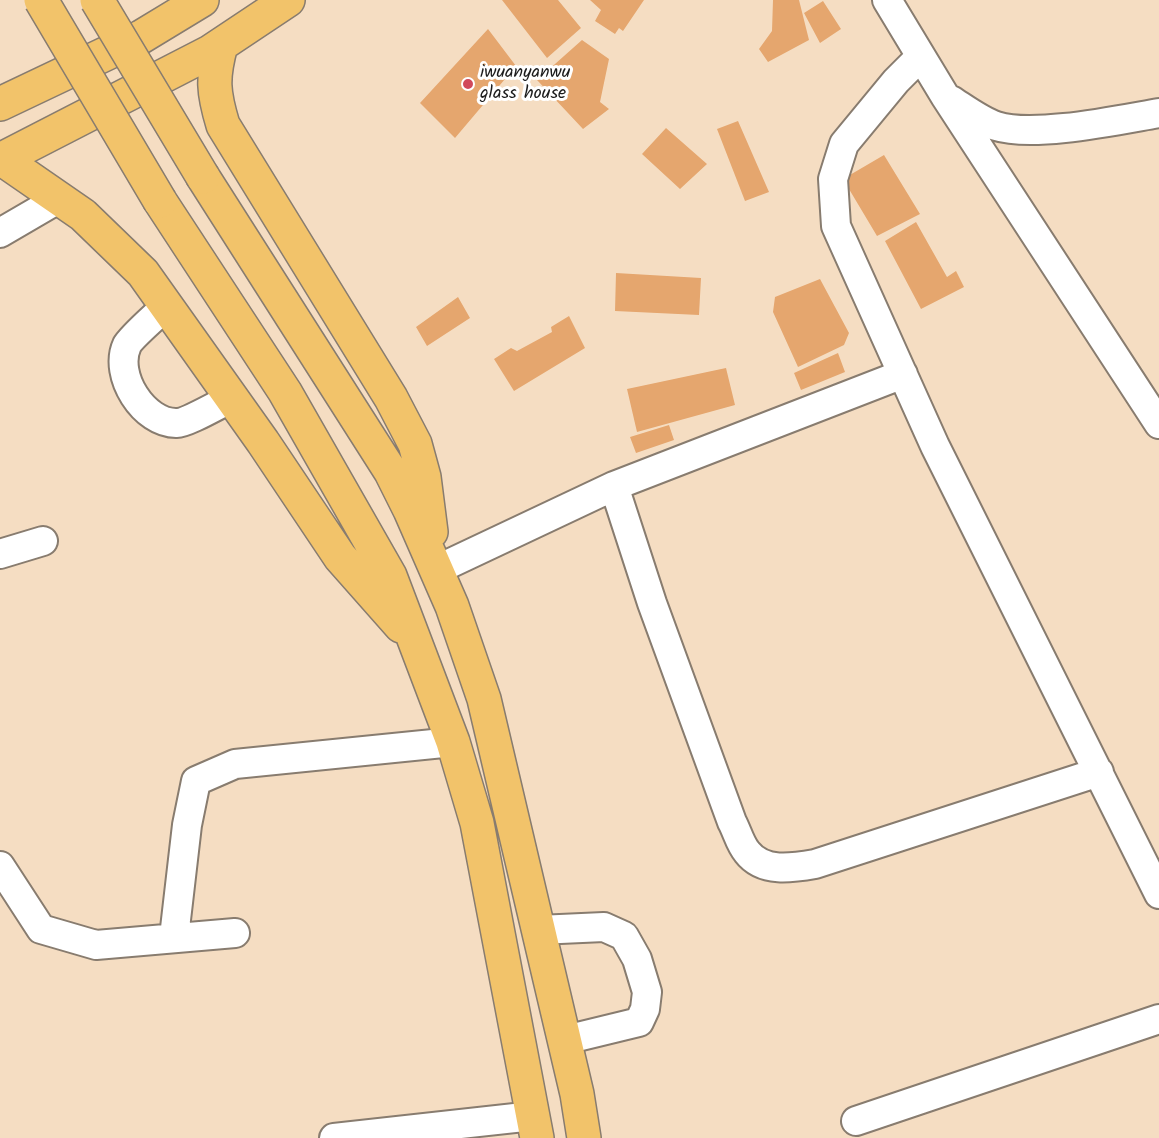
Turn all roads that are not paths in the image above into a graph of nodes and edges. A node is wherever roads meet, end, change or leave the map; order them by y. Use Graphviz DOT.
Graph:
graph roads {
  1 [pos="41,0"];
  2 [pos="97,0"];
  3 [pos="202,0"];
  4 [pos="288,0"];
  5 [pos="887,0"];
  6 [pos="221,45"];
  7 [pos="920,57"];
  8 [pos="945,96"];
  9 [pos="0,104"];
  10 [pos="1159,113"];
  11 [pos="1,159"];
  12 [pos="60,198"];
  13 [pos="0,233"];
  14 [pos="166,306"];
  15 [pos="903,374"];
  16 [pos="232,398"];
  17 [pos="1159,424"];
  18 [pos="614,486"];
  19 [pos="43,541"];
  20 [pos="0,554"];
  21 [pos="436,570"];
  22 [pos="414,641"];
  23 [pos="453,742"];
  24 [pos="1099,772"];
  25 [pos="0,866"];
  26 [pos="1159,894"];
  27 [pos="538,930"];
  28 [pos="235,933"];
  29 [pos="174,937"];
  30 [pos="1159,1019"];
  31 [pos="565,1040"];
  32 [pos="856,1121"];
  33 [pos="535,1127"];
  34 [pos="410,1134"];
  35 [pos="334,1138"];
  36 [pos="584,1138"];
  1 -- 22 [label="main road, bridge"];
  2 -- 21 [label="main road, bridge"];
  3 -- 9 [label="main road"];
  4 -- 6 [label="main road"];
  5 -- 7 [label="street"];
  6 -- 11 [label="main road"];
  6 -- 21 [label="main road"];
  7 -- 8 [label="street"];
  7 -- 15 [label="street"];
  8 -- 10 [label="street"];
  8 -- 17 [label="street"];
  11 -- 12 [label="main road"];
  12 -- 13 [label="street"];
  12 -- 14 [label="main road"];
  14 -- 16 [label="main road"];
  14 -- 16 [label="street"];
  15 -- 18 [label="street"];
  15 -- 24 [label="street"];
  16 -- 22 [label="main road"];
  18 -- 21 [label="street"];
  18 -- 24 [label="street"];
  19 -- 20 [label="street"];
  21 -- 27 [label="main road"];
  22 -- 23 [label="main road"];
  23 -- 29 [label="street"];
  23 -- 33 [label="main road"];
  24 -- 26 [label="street"];
  25 -- 29 [label="street"];
  27 -- 31 [label="main road"];
  27 -- 31 [label="street"];
  28 -- 29 [label="street"];
  30 -- 32 [label="street"];
  31 -- 36 [label="main road"];
  33 -- 34 [label="street"];
  34 -- 35 [label="street"];
}
